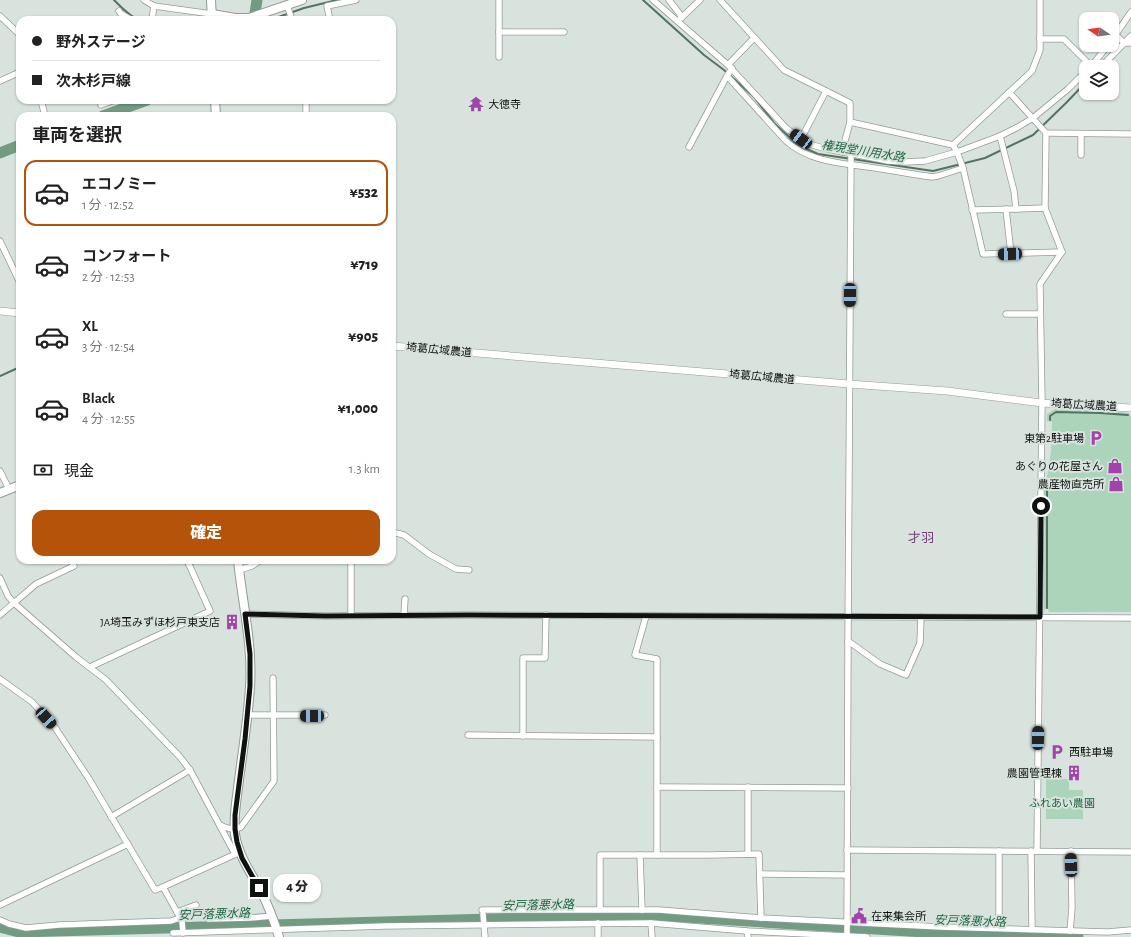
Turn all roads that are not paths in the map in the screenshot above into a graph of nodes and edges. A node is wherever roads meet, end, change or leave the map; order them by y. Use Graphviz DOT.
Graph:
graph roads {
  1 [pos="144,0"];
  2 [pos="211,0"];
  3 [pos="302,0"];
  4 [pos="356,0"];
  5 [pos="500,0"];
  6 [pos="652,0"];
  7 [pos="669,0"];
  8 [pos="700,0"];
  9 [pos="720,0"];
  10 [pos="1040,0"];
  11 [pos="287,5"];
  12 [pos="154,6"];
  13 [pos="119,11"];
  14 [pos="1131,12"];
  15 [pos="0,16"];
  16 [pos="125,16"];
  17 [pos="153,16"];
  18 [pos="207,16"];
  19 [pos="212,16"];
  20 [pos="266,16"];
  21 [pos="289,16"];
  22 [pos="329,16"];
  23 [pos="682,17"];
  24 [pos="678,22"];
  25 [pos="1119,30"];
  26 [pos="16,31"];
  27 [pos="499,32"];
  28 [pos="564,32"];
  29 [pos="1131,36"];
  30 [pos="754,38"];
  31 [pos="1119,38"];
  32 [pos="1040,39"];
  33 [pos="1124,43"];
  34 [pos="1131,43"];
  35 [pos="499,57"];
  36 [pos="1084,60"];
  37 [pos="1108,60"];
  38 [pos="730,66"];
  39 [pos="16,74"];
  40 [pos="727,76"];
  41 [pos="1079,78"];
  42 [pos="0,81"];
  43 [pos="826,91"];
  44 [pos="1009,92"];
  45 [pos="1033,118"];
  46 [pos="850,122"];
  47 [pos="1046,134"];
  48 [pos="1081,134"];
  49 [pos="1131,134"];
  50 [pos="1000,136"];
  51 [pos="801,139"];
  52 [pos="809,144"];
  53 [pos="953,145"];
  54 [pos="689,147"];
  55 [pos="842,152"];
  56 [pos="957,152"];
  57 [pos="804,154"];
  58 [pos="851,154"];
  59 [pos="1081,155"];
  60 [pos="851,165"];
  61 [pos="963,168"];
  62 [pos="1045,208"];
  63 [pos="1006,209"];
  64 [pos="1016,209"];
  65 [pos="972,210"];
  66 [pos="0,241"];
  67 [pos="1062,252"];
  68 [pos="1010,254"];
  69 [pos="16,275"];
  70 [pos="0,311"];
  71 [pos="16,313"];
  72 [pos="1006,314"];
  73 [pos="1040,314"];
  74 [pos="396,346"];
  75 [pos="850,384"];
  76 [pos="1042,402"];
  77 [pos="1131,408"];
  78 [pos="0,470"];
  79 [pos="16,486"];
  80 [pos="9,489"];
  81 [pos="0,493"];
  82 [pos="396,533"];
  83 [pos="73,564"];
  84 [pos="188,564"];
  85 [pos="238,564"];
  86 [pos="255,564"];
  87 [pos="351,564"];
  88 [pos="239,570"];
  89 [pos="469,570"];
  90 [pos="0,578"];
  91 [pos="405,599"];
  92 [pos="14,603"];
  93 [pos="245,614"];
  94 [pos="0,615"];
  95 [pos="351,615"];
  96 [pos="404,615"];
  97 [pos="546,615"];
  98 [pos="646,616"];
  99 [pos="848,617"];
  100 [pos="921,617"];
  101 [pos="1040,617"];
  102 [pos="1131,618"];
  103 [pos="848,641"];
  104 [pos="90,667"];
  105 [pos="273,678"];
  106 [pos="0,679"];
  107 [pos="247,715"];
  108 [pos="273,716"];
  109 [pos="324,716"];
  110 [pos="468,735"];
  111 [pos="523,736"];
  112 [pos="657,737"];
  113 [pos="190,770"];
  114 [pos="657,787"];
  115 [pos="748,787"];
  116 [pos="848,788"];
  117 [pos="111,817"];
  118 [pos="220,825"];
  119 [pos="235,829"];
  120 [pos="128,844"];
  121 [pos="847,850"];
  122 [pos="999,850"];
  123 [pos="1034,851"];
  124 [pos="1070,851"];
  125 [pos="1131,852"];
  126 [pos="238,853"];
  127 [pos="748,854"];
  128 [pos="640,855"];
  129 [pos="657,855"];
  130 [pos="760,874"];
  131 [pos="847,876"];
  132 [pos="163,887"];
  133 [pos="0,905"];
  134 [pos="196,905"];
  135 [pos="600,909"];
  136 [pos="642,910"];
  137 [pos="177,912"];
  138 [pos="272,916"];
  139 [pos="761,918"];
  140 [pos="208,919"];
  141 [pos="0,920"];
  142 [pos="181,920"];
  143 [pos="598,923"];
  144 [pos="651,923"];
  145 [pos="847,923"];
  146 [pos="484,924"];
  147 [pos="999,928"];
  148 [pos="1032,930"];
  149 [pos="1131,930"];
  150 [pos="1070,931"];
  151 [pos="173,933"];
  152 [pos="183,933"];
  153 [pos="278,934"];
  154 [pos="747,934"];
  155 [pos="191,935"];
  156 [pos="847,935"];
  157 [pos="818,936"];
  158 [pos="485,937"];
  159 [pos="598,937"];
  160 [pos="652,937"];
  161 [pos="867,937"];
  1 -- 12 [label="street"];
  2 -- 19 [label="main road"];
  3 -- 11 [label="main road"];
  4 -- 22 [label="street"];
  5 -- 27 [label="street"];
  6 -- 24 [label="street"];
  7 -- 23 [label="street"];
  8 -- 23 [label="street"];
  9 -- 30 [label="street"];
  10 -- 32 [label="street"];
  11 -- 20 [label="main road"];
  11 -- 21 [label="street"];
  12 -- 17 [label="street"];
  12 -- 18 [label="street"];
  13 -- 16 [label="street"];
  14 -- 25 [label="street"];
  15 -- 26 [label="street"];
  23 -- 24 [label="street"];
  24 -- 38 [label="street"];
  27 -- 28 [label="street"];
  27 -- 35 [label="street"];
  29 -- 33 [label="street"];
  30 -- 38 [label="street"];
  30 -- 43 [label="street"];
  31 -- 33 [label="street"];
  32 -- 36 [label="street"];
  32 -- 44 [label="street"];
  33 -- 34 [label="street"];
  33 -- 37 [label="street"];
  38 -- 40 [label="street"];
  38 -- 51 [label="street"];
  39 -- 42 [label="street"];
  40 -- 54 [label="street"];
  40 -- 57 [label="street"];
  41 -- 45 [label="street"];
  43 -- 46 [label="street"];
  43 -- 51 [label="street"];
  44 -- 45 [label="street"];
  44 -- 53 [label="street"];
  45 -- 47 [label="street"];
  45 -- 50 [label="street"];
  46 -- 53 [label="street"];
  46 -- 55 [label="street"];
  47 -- 48 [label="street"];
  47 -- 62 [label="street"];
  48 -- 49 [label="street"];
  48 -- 59 [label="street"];
  50 -- 56 [label="street"];
  50 -- 64 [label="street"];
  51 -- 52 [label="street"];
  52 -- 55 [label="street"];
  52 -- 57 [label="street"];
  53 -- 56 [label="street"];
  55 -- 58 [label="street"];
  56 -- 58 [label="street"];
  56 -- 61 [label="street"];
  57 -- 60 [label="street"];
  58 -- 60 [label="street"];
  60 -- 61 [label="street"];
  60 -- 75 [label="street"];
  61 -- 65 [label="street"];
  62 -- 64 [label="street"];
  62 -- 67 [label="street"];
  63 -- 64 [label="street"];
  63 -- 65 [label="street"];
  63 -- 68 [label="street"];
  65 -- 68 [label="street"];
  66 -- 69 [label="street"];
  67 -- 68 [label="street"];
  67 -- 73 [label="street"];
  70 -- 71 [label="street"];
  72 -- 73 [label="street"];
  73 -- 76 [label="street"];
  74 -- 75 [label="street, 埼葛広域農道"];
  75 -- 76 [label="street, 埼葛広域農道"];
  75 -- 99 [label="street"];
  76 -- 77 [label="street, 埼葛広域農道"];
  76 -- 101 [label="street"];
  78 -- 80 [label="street"];
  79 -- 80 [label="main road"];
  80 -- 81 [label="main road"];
  82 -- 89 [label="street"];
  83 -- 92 [label="street"];
  84 -- 104 [label="street"];
  85 -- 88 [label="main road"];
  86 -- 88 [label="street"];
  87 -- 95 [label="street"];
  88 -- 93 [label="main road"];
  90 -- 92 [label="street"];
  91 -- 96 [label="street"];
  92 -- 94 [label="street"];
  92 -- 104 [label="street"];
  93 -- 95 [label="street"];
  93 -- 107 [label="main road"];
  95 -- 96 [label="street"];
  96 -- 97 [label="street"];
  97 -- 98 [label="street"];
  97 -- 111 [label="street"];
  98 -- 99 [label="street"];
  98 -- 112 [label="street"];
  99 -- 100 [label="street"];
  99 -- 103 [label="street"];
  100 -- 101 [label="street"];
  100 -- 103 [label="street"];
  101 -- 102 [label="street"];
  101 -- 123 [label="street"];
  103 -- 116 [label="street"];
  104 -- 113 [label="street"];
  105 -- 108 [label="street"];
  106 -- 117 [label="street"];
  107 -- 108 [label="street"];
  107 -- 119 [label="main road"];
  108 -- 109 [label="street"];
  108 -- 119 [label="street"];
  110 -- 111 [label="street"];
  111 -- 112 [label="street"];
  112 -- 114 [label="street"];
  113 -- 117 [label="street"];
  113 -- 118 [label="street"];
  114 -- 115 [label="street"];
  114 -- 129 [label="street"];
  115 -- 116 [label="street"];
  115 -- 127 [label="street"];
  116 -- 121 [label="street"];
  117 -- 120 [label="street"];
  118 -- 119 [label="street"];
  118 -- 126 [label="street"];
  119 -- 126 [label="main road"];
  120 -- 132 [label="street"];
  120 -- 133 [label="street"];
  121 -- 122 [label="street"];
  121 -- 131 [label="street"];
  122 -- 123 [label="street"];
  122 -- 147 [label="street"];
  123 -- 124 [label="street"];
  123 -- 148 [label="street"];
  124 -- 125 [label="street"];
  124 -- 150 [label="street"];
  126 -- 132 [label="street"];
  126 -- 138 [label="main road"];
  127 -- 129 [label="street"];
  127 -- 130 [label="street"];
  128 -- 129 [label="street"];
  128 -- 135 [label="street"];
  128 -- 136 [label="street"];
  130 -- 131 [label="street"];
  130 -- 139 [label="street"];
  131 -- 145 [label="street"];
  132 -- 137 [label="street"];
  134 -- 137 [label="street"];
  135 -- 136 [label="street"];
  135 -- 146 [label="street"];
  136 -- 139 [label="street"];
  137 -- 142 [label="street"];
  138 -- 140 [label="street"];
  138 -- 153 [label="main road"];
  139 -- 145 [label="street"];
  141 -- 142 [label="street"];
  142 -- 152 [label="street"];
  143 -- 144 [label="street"];
  143 -- 146 [label="street"];
  143 -- 159 [label="street"];
  144 -- 154 [label="street"];
  144 -- 160 [label="street"];
  145 -- 147 [label="street"];
  145 -- 156 [label="street"];
  146 -- 153 [label="street"];
  146 -- 158 [label="street"];
  147 -- 148 [label="street"];
  148 -- 150 [label="street"];
  149 -- 150 [label="street"];
  151 -- 152 [label="street"];
  152 -- 155 [label="street"];
  153 -- 155 [label="street"];
  154 -- 157 [label="street"];
  156 -- 157 [label="street"];
  156 -- 161 [label="street"];
}
